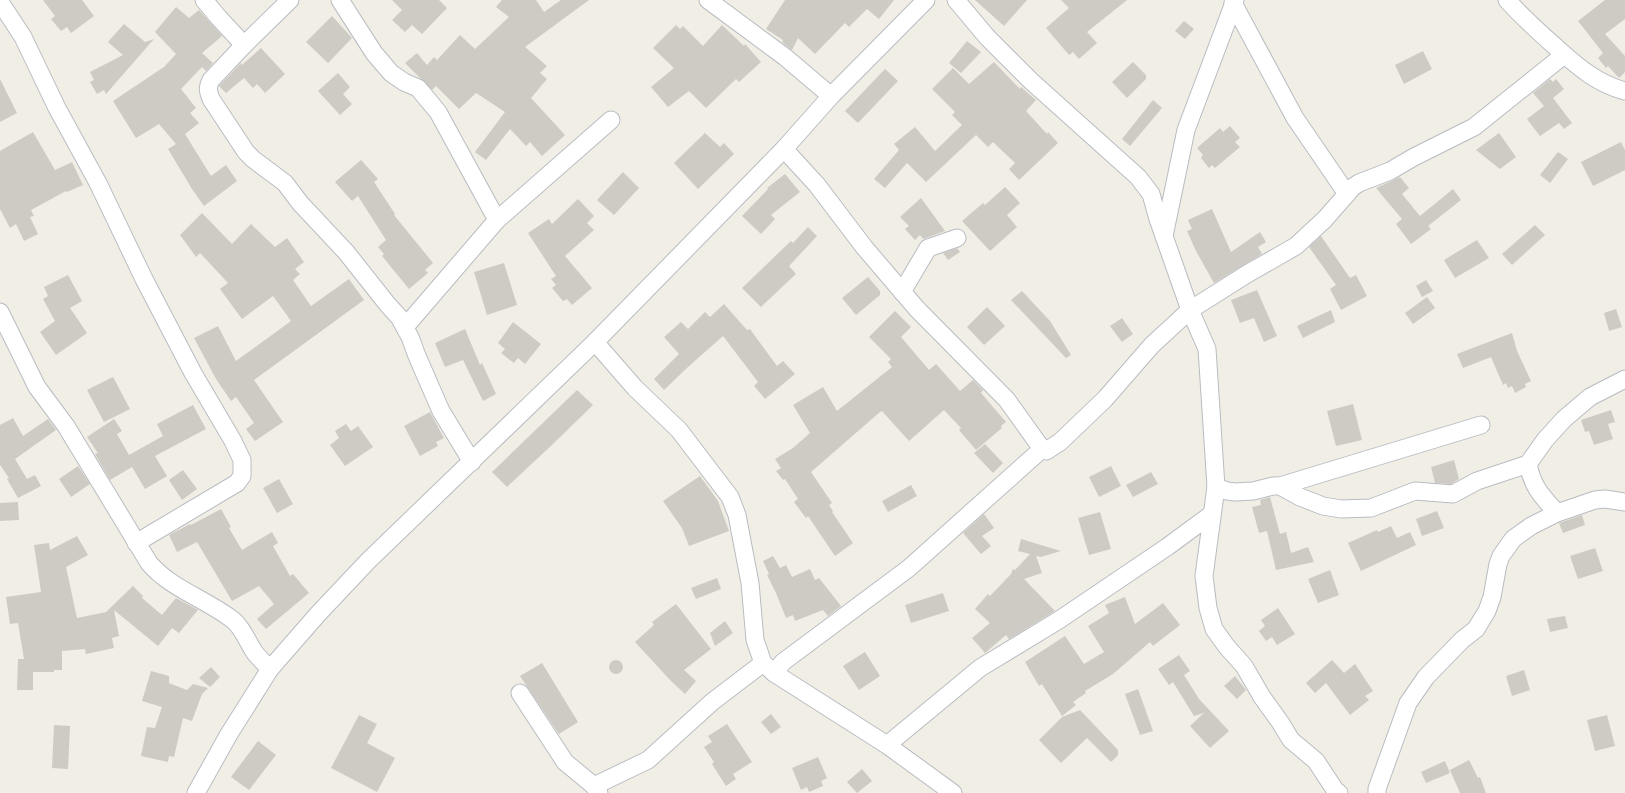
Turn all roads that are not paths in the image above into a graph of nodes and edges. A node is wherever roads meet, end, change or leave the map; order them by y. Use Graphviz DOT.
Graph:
graph roads {
  1 [pos="204,0"];
  2 [pos="290,0"];
  3 [pos="340,0"];
  4 [pos="708,0"];
  5 [pos="926,0"];
  6 [pos="956,0"];
  7 [pos="1507,0"];
  8 [pos="0,2"];
  9 [pos="1234,2"];
  10 [pos="244,45"];
  11 [pos="1564,55"];
  12 [pos="1625,91"];
  13 [pos="831,96"];
  14 [pos="611,120"];
  15 [pos="784,149"];
  16 [pos="1347,194"];
  17 [pos="497,220"];
  18 [pos="1164,236"];
  19 [pos="957,238"];
  20 [pos="902,292"];
  21 [pos="1190,310"];
  22 [pos="0,312"];
  23 [pos="405,327"];
  24 [pos="595,342"];
  25 [pos="1625,379"];
  26 [pos="1481,426"];
  27 [pos="1042,449"];
  28 [pos="472,462"];
  29 [pos="1528,464"];
  30 [pos="1280,486"];
  31 [pos="1216,487"];
  32 [pos="1625,502"];
  33 [pos="1557,513"];
  34 [pos="1212,514"];
  35 [pos="136,543"];
  36 [pos="769,668"];
  37 [pos="270,669"];
  38 [pos="520,693"];
  39 [pos="887,745"];
  40 [pos="596,789"];
  41 [pos="1335,792"];
  42 [pos="1374,792"];
  43 [pos="196,793"];
  44 [pos="953,793"];
  1 -- 10 [label="street"];
  2 -- 10 [label="street"];
  3 -- 17 [label="street"];
  4 -- 13 [label="street"];
  5 -- 13 [label="street"];
  6 -- 18 [label="street"];
  7 -- 11 [label="street"];
  8 -- 35 [label="street"];
  9 -- 16 [label="street"];
  9 -- 18 [label="street"];
  10 -- 23 [label="street"];
  11 -- 12 [label="street"];
  11 -- 16 [label="street"];
  13 -- 15 [label="street"];
  14 -- 17 [label="street"];
  15 -- 20 [label="street"];
  15 -- 24 [label="street"];
  16 -- 21 [label="street"];
  17 -- 23 [label="street"];
  18 -- 21 [label="street"];
  19 -- 20 [label="street"];
  20 -- 27 [label="street"];
  21 -- 27 [label="street"];
  21 -- 31 [label="street"];
  22 -- 35 [label="street"];
  23 -- 28 [label="street"];
  24 -- 28 [label="street"];
  24 -- 36 [label="street"];
  25 -- 29 [label="street"];
  26 -- 30 [label="street"];
  27 -- 36 [label="street"];
  28 -- 37 [label="street"];
  29 -- 30 [label="street"];
  29 -- 33 [label="street"];
  30 -- 31 [label="street"];
  31 -- 34 [label="street"];
  32 -- 33 [label="street"];
  33 -- 42 [label="street"];
  34 -- 39 [label="street"];
  34 -- 41 [label="street"];
  35 -- 37 [label="street"];
  36 -- 39 [label="street"];
  36 -- 40 [label="street"];
  37 -- 43 [label="street"];
  38 -- 40 [label="street"];
  39 -- 44 [label="street"];
}
